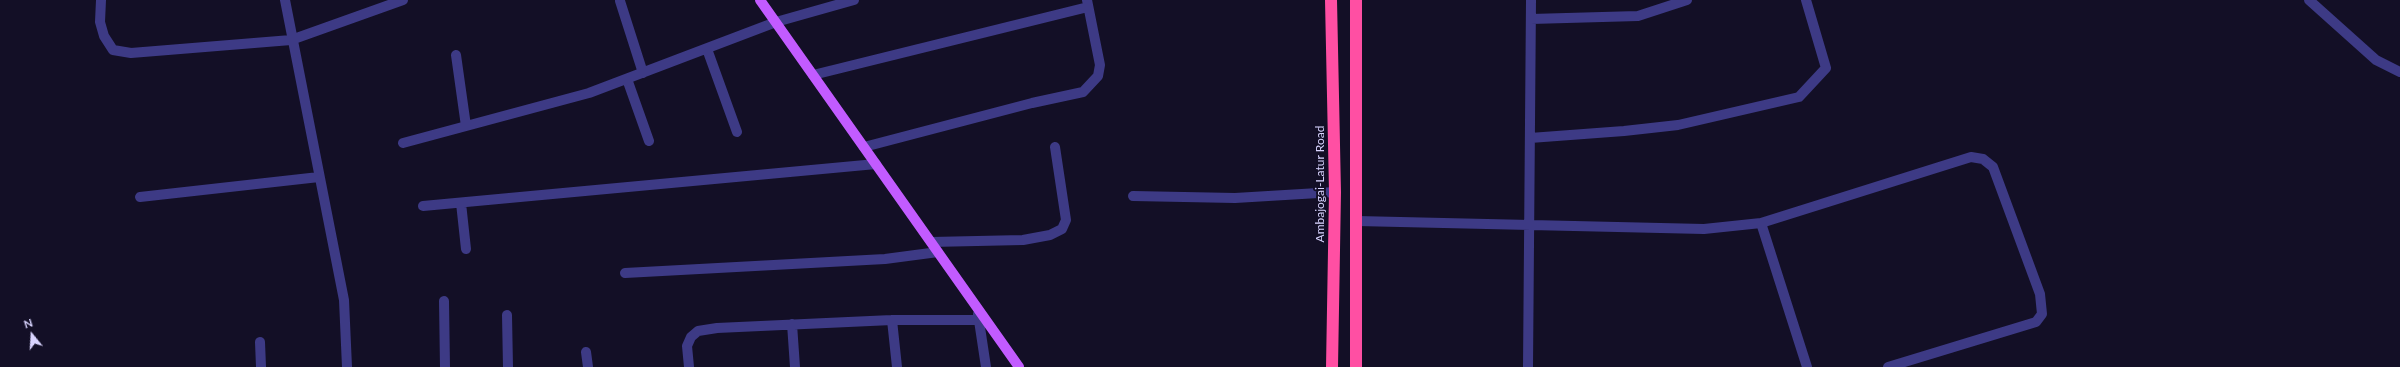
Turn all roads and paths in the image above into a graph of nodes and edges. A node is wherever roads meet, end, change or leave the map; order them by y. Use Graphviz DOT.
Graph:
graph roads {
  1 [pos="101,0"];
  2 [pos="284,0"];
  3 [pos="403,0"];
  4 [pos="760,0"];
  5 [pos="854,0"];
  6 [pos="1330,0"];
  7 [pos="1356,0"];
  8 [pos="1531,0"];
  9 [pos="1687,0"];
  10 [pos="1806,0"];
  11 [pos="2309,0"];
  12 [pos="620,1"];
  13 [pos="1087,3"];
  14 [pos="1531,19"];
  15 [pos="776,22"];
  16 [pos="291,40"];
  17 [pos="707,49"];
  18 [pos="456,56"];
  19 [pos="2400,72"];
  20 [pos="643,73"];
  21 [pos="813,75"];
  22 [pos="626,79"];
  23 [pos="466,126"];
  24 [pos="737,132"];
  25 [pos="1530,138"];
  26 [pos="649,141"];
  27 [pos="403,143"];
  28 [pos="864,147"];
  29 [pos="1055,147"];
  30 [pos="876,164"];
  31 [pos="319,177"];
  32 [pos="1335,192"];
  33 [pos="1133,196"];
  34 [pos="140,197"];
  35 [pos="462,203"];
  36 [pos="423,206"];
  37 [pos="1358,221"];
  38 [pos="1761,223"];
  39 [pos="1529,224"];
  40 [pos="931,242"];
  41 [pos="466,249"];
  42 [pos="938,252"];
  43 [pos="625,273"];
  44 [pos="444,301"];
  45 [pos="976,306"];
  46 [pos="507,314"];
  47 [pos="892,320"];
  48 [pos="979,320"];
  49 [pos="792,324"];
  50 [pos="260,342"];
  51 [pos="586,352"];
  52 [pos="261,367"];
  53 [pos="347,367"];
  54 [pos="445,367"];
  55 [pos="508,367"];
  56 [pos="588,367"];
  57 [pos="688,367"];
  58 [pos="795,367"];
  59 [pos="897,367"];
  60 [pos="986,367"];
  61 [pos="1020,367"];
  62 [pos="1332,367"];
  63 [pos="1356,367"];
  64 [pos="1528,367"];
  65 [pos="1807,367"];
  66 [pos="1888,367"];
  1 -- 16 [label="street"];
  2 -- 16 [label="street"];
  3 -- 16 [label="street"];
  4 -- 15 [label="main road"];
  5 -- 15 [label="street"];
  6 -- 32 [label="highway, Ambajogai-Latur Road"];
  7 -- 37 [label="highway"];
  8 -- 14 [label="street"];
  9 -- 14 [label="street"];
  10 -- 25 [label="street"];
  11 -- 19 [label="street"];
  12 -- 20 [label="street"];
  13 -- 21 [label="street"];
  13 -- 28 [label="street"];
  14 -- 25 [label="street"];
  15 -- 17 [label="street"];
  15 -- 21 [label="main road"];
  16 -- 31 [label="street"];
  17 -- 20 [label="street"];
  17 -- 24 [label="street"];
  18 -- 23 [label="street"];
  20 -- 22 [label="street"];
  21 -- 28 [label="main road"];
  22 -- 23 [label="street"];
  22 -- 26 [label="street"];
  23 -- 27 [label="street"];
  25 -- 39 [label="street"];
  28 -- 30 [label="main road"];
  29 -- 40 [label="street"];
  30 -- 35 [label="street"];
  30 -- 40 [label="main road"];
  31 -- 34 [label="street"];
  31 -- 53 [label="street"];
  32 -- 33 [label="street"];
  32 -- 62 [label="highway, Ambajogai-Latur Road"];
  35 -- 36 [label="street"];
  35 -- 41 [label="street"];
  37 -- 39 [label="street"];
  37 -- 63 [label="highway"];
  38 -- 39 [label="street"];
  38 -- 65 [label="street"];
  38 -- 66 [label="street"];
  39 -- 64 [label="street"];
  40 -- 42 [label="main road"];
  42 -- 43 [label="street"];
  42 -- 45 [label="main road"];
  44 -- 54 [label="street"];
  45 -- 48 [label="street"];
  45 -- 61 [label="main road"];
  46 -- 55 [label="street"];
  47 -- 48 [label="street"];
  47 -- 49 [label="street"];
  47 -- 59 [label="street"];
  48 -- 60 [label="street"];
  49 -- 57 [label="street"];
  49 -- 58 [label="street"];
  50 -- 52 [label="street"];
  51 -- 56 [label="street"];
}
